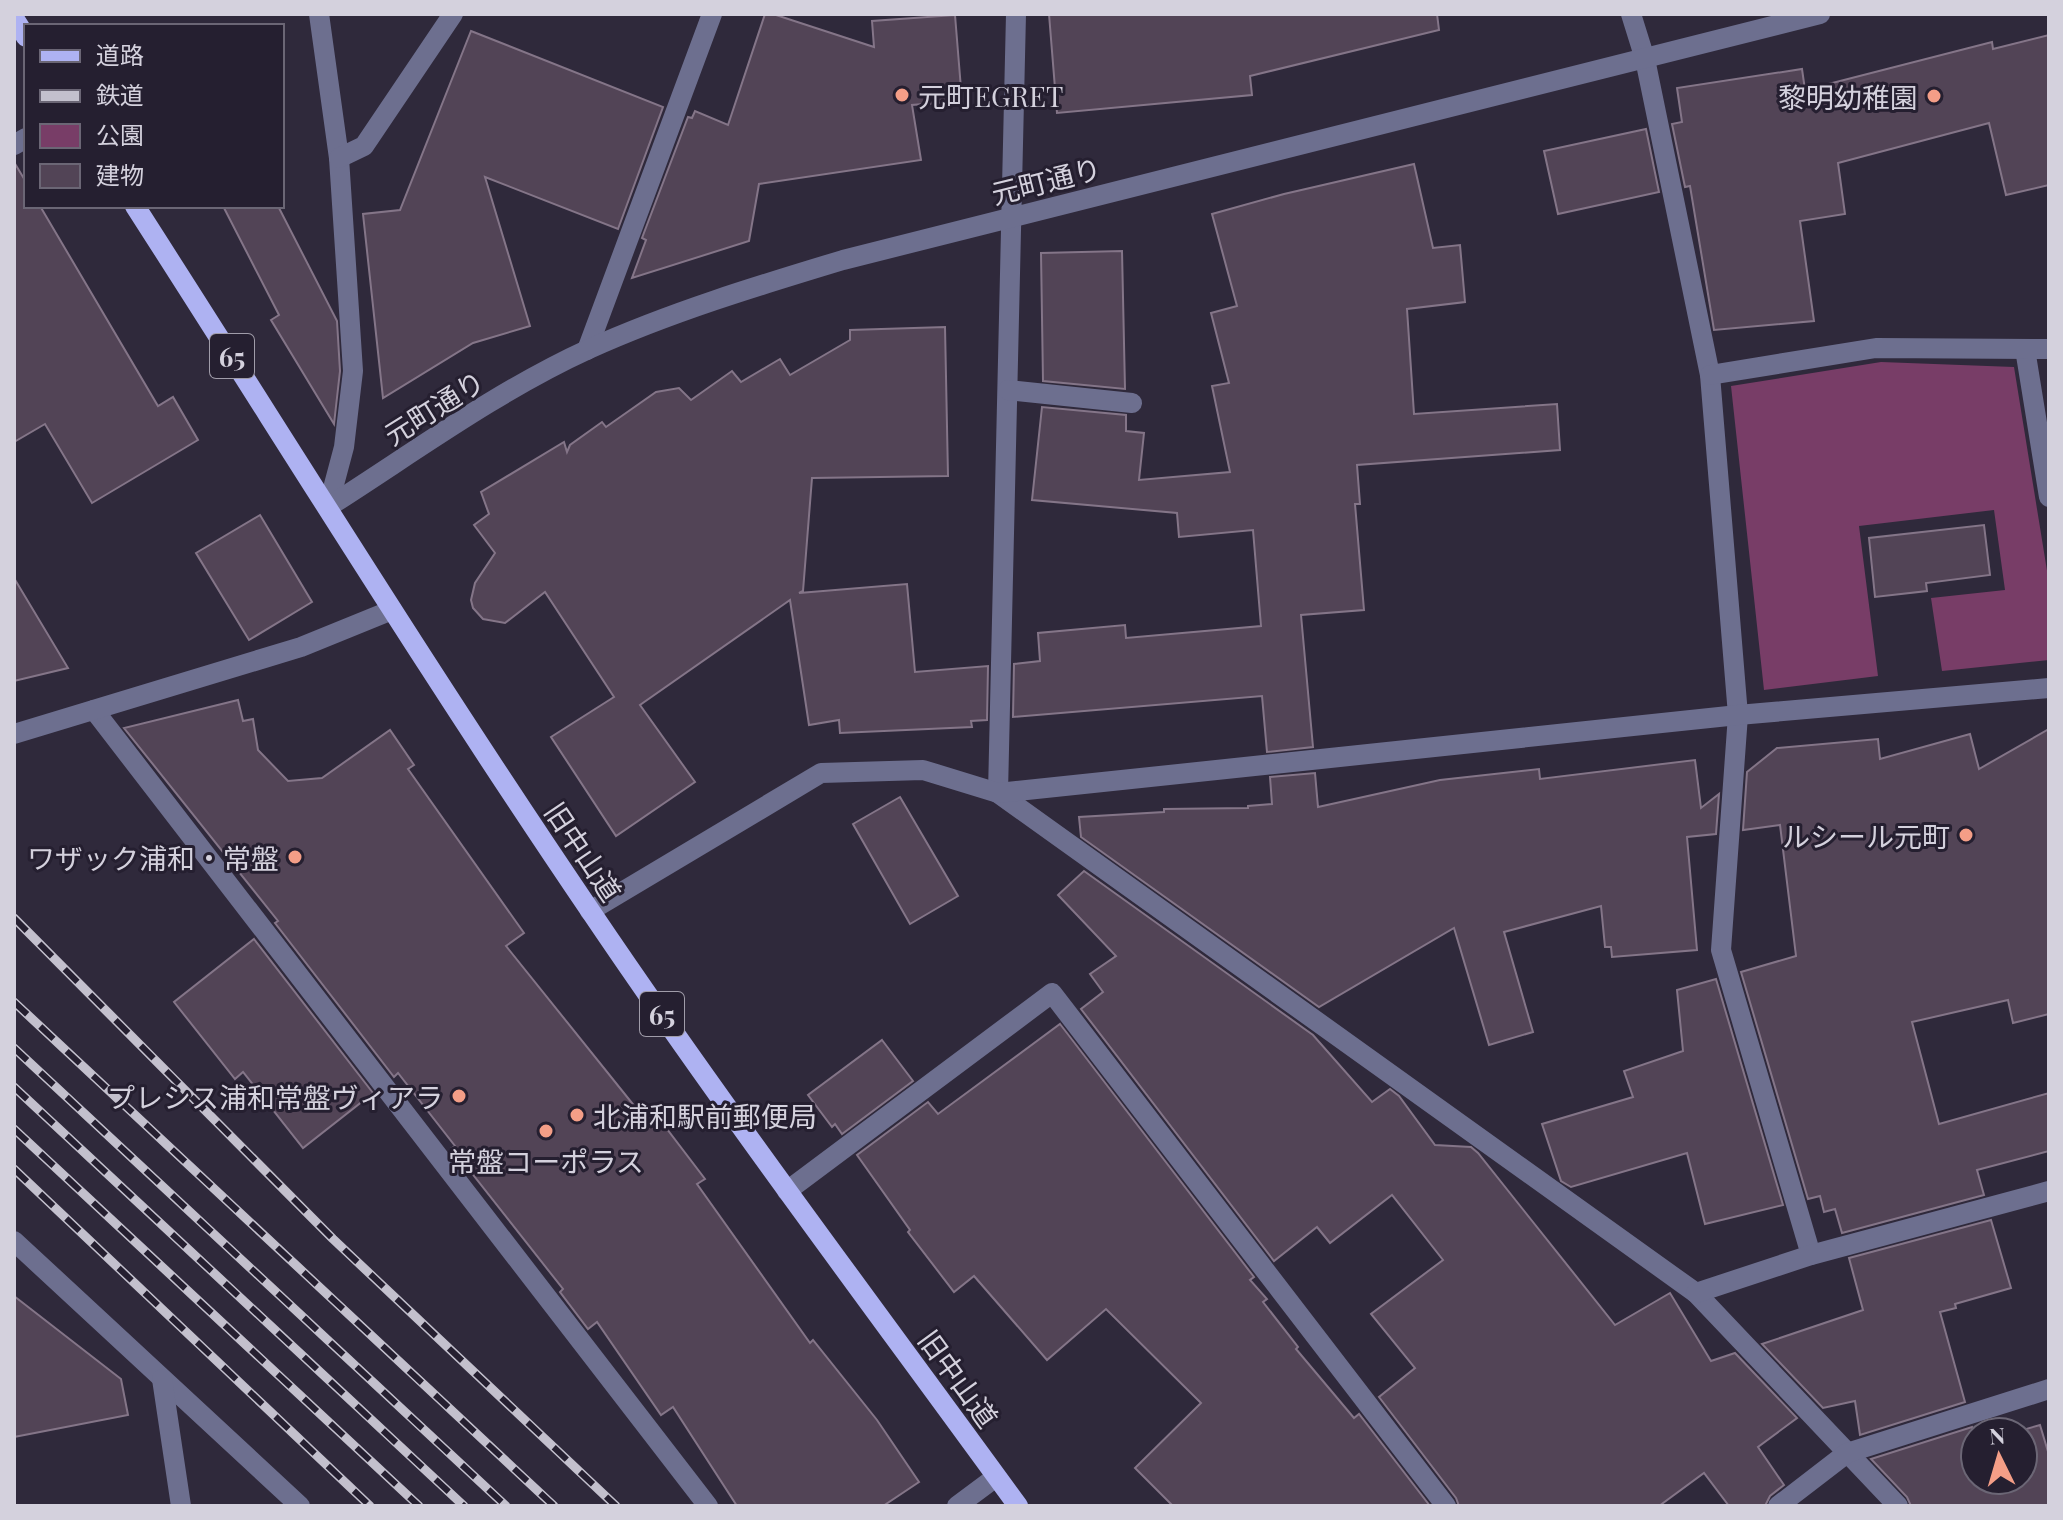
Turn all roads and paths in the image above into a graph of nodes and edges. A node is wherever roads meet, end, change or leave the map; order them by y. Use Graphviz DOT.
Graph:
graph roads {
  1 [pos="319,14"];
  2 [pos="453,14"];
  3 [pos="712,14"];
  4 [pos="1016,14"];
  5 [pos="1631,14"];
  6 [pos="1820,14"];
  7 [pos="1645,59"];
  8 [pos="339,158"];
  9 [pos="136,208"];
  10 [pos="1010,218"];
  11 [pos="2025,349"];
  12 [pos="2049,349"];
  13 [pos="587,350"];
  14 [pos="1710,375"];
  15 [pos="1008,390"];
  16 [pos="1132,403"];
  17 [pos="2049,497"];
  18 [pos="328,507"];
  19 [pos="392,610"];
  20 [pos="2049,688"];
  21 [pos="94,710"];
  22 [pos="1738,715"];
  23 [pos="14,734"];
  24 [pos="998,793"];
  25 [pos="590,911"];
  26 [pos="787,1191"];
  27 [pos="2049,1191"];
  28 [pos="14,1241"];
  29 [pos="1811,1255"];
  30 [pos="1696,1293"];
  31 [pos="162,1379"];
  32 [pos="2049,1389"];
  33 [pos="1847,1453"];
  34 [pos="996,1477"];
  35 [pos="181,1506"];
  36 [pos="300,1506"];
  37 [pos="708,1506"];
  38 [pos="957,1506"];
  39 [pos="1018,1506"];
  40 [pos="1446,1506"];
  41 [pos="1778,1506"];
  42 [pos="1898,1506"];
  1 -- 8 [label="street"];
  2 -- 8 [label="street"];
  3 -- 13 [label="street"];
  4 -- 10 [label="street"];
  5 -- 7 [label="street"];
  6 -- 7 [label="street, 元町通り"];
  7 -- 10 [label="street, 元町通り"];
  7 -- 14 [label="street"];
  8 -- 18 [label="street"];
  9 -- 18 [label="main road, 旧中山道 / 65"];
  10 -- 13 [label="street, 元町通り"];
  10 -- 15 [label="street"];
  11 -- 12 [label="street"];
  11 -- 14 [label="street"];
  11 -- 17 [label="street"];
  13 -- 18 [label="street, 元町通り"];
  14 -- 22 [label="street"];
  15 -- 16 [label="street"];
  15 -- 24 [label="street"];
  18 -- 19 [label="main road, 旧中山道 / 65"];
  19 -- 21 [label="street"];
  19 -- 25 [label="main road, 旧中山道 / 65"];
  20 -- 22 [label="street"];
  21 -- 23 [label="street"];
  21 -- 37 [label="street"];
  22 -- 24 [label="street"];
  22 -- 29 [label="street"];
  24 -- 25 [label="street"];
  24 -- 30 [label="street"];
  25 -- 26 [label="main road, 旧中山道 / 65"];
  26 -- 34 [label="main road, 旧中山道 / 65"];
  26 -- 40 [label="street"];
  27 -- 29 [label="street"];
  28 -- 31 [label="street"];
  29 -- 30 [label="street"];
  30 -- 33 [label="street"];
  31 -- 35 [label="street"];
  31 -- 36 [label="street"];
  32 -- 33 [label="street"];
  33 -- 41 [label="street"];
  33 -- 42 [label="street"];
  34 -- 38 [label="street"];
  34 -- 39 [label="main road, 旧中山道 / 65"];
}
